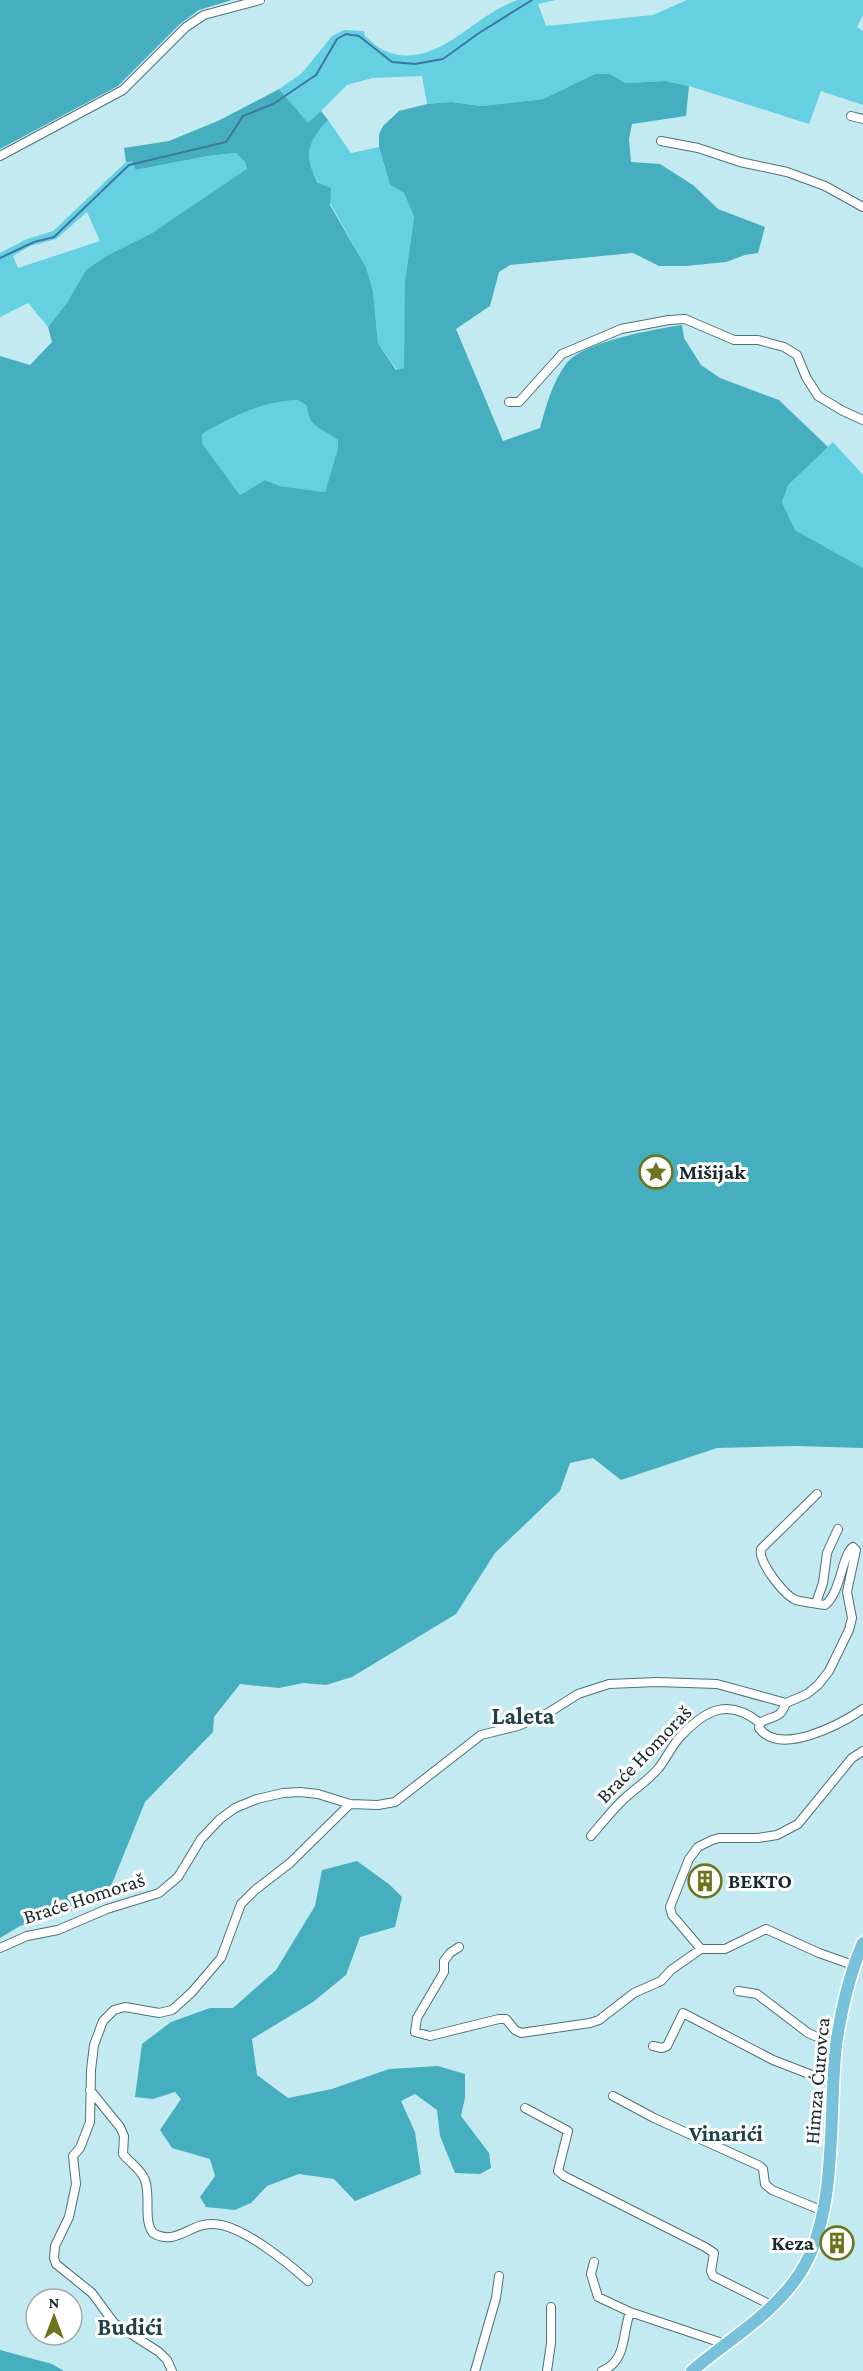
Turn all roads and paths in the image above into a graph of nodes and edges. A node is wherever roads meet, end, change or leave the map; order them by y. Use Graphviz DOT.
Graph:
graph roads {
  1 [pos="260,0"];
  2 [pos="851,116"];
  3 [pos="863,119"];
  4 [pos="661,141"];
  5 [pos="0,156"];
  6 [pos="863,207"];
  7 [pos="509,402"];
  8 [pos="863,420"];
  9 [pos="817,1494"];
  10 [pos="838,1529"];
  11 [pos="816,1603"];
  12 [pos="786,1703"];
  13 [pos="863,1709"];
  14 [pos="760,1723"];
  15 [pos="863,1751"];
  16 [pos="350,1804"];
  17 [pos="591,1836"];
  18 [pos="863,1944"];
  19 [pos="459,1947"];
  20 [pos="0,1948"];
  21 [pos="701,1949"];
  22 [pos="853,1965"];
  23 [pos="738,1991"];
  24 [pos="836,2045"];
  25 [pos="653,2046"];
  26 [pos="835,2084"];
  27 [pos="90,2090"];
  28 [pos="613,2096"];
  29 [pos="525,2108"];
  30 [pos="823,2211"];
  31 [pos="594,2262"];
  32 [pos="499,2276"];
  33 [pos="308,2281"];
  34 [pos="773,2306"];
  35 [pos="551,2307"];
  36 [pos="630,2312"];
  37 [pos="725,2344"];
  38 [pos="172,2371"];
  39 [pos="475,2371"];
  40 [pos="547,2371"];
  41 [pos="602,2371"];
  42 [pos="692,2371"];
  1 -- 5 [label="street"];
  2 -- 3 [label="street"];
  4 -- 6 [label="street"];
  7 -- 8 [label="street"];
  9 -- 11 [label="street"];
  10 -- 11 [label="street"];
  11 -- 12 [label="street"];
  12 -- 14 [label="street"];
  12 -- 16 [label="street, Braće Homoraš"];
  13 -- 14 [label="street, Braće Homoraš"];
  14 -- 17 [label="street, Braće Homoraš"];
  15 -- 21 [label="street"];
  16 -- 20 [label="street, Braće Homoraš"];
  16 -- 27 [label="street"];
  18 -- 22 [label="main road, Himza Ćurovca"];
  19 -- 21 [label="street"];
  21 -- 22 [label="street"];
  22 -- 24 [label="main road, Himza Ćurovca"];
  23 -- 24 [label="street"];
  24 -- 26 [label="main road, Himza Ćurovca"];
  25 -- 26 [label="street"];
  26 -- 30 [label="main road, Himza Ćurovca"];
  27 -- 33 [label="street"];
  27 -- 38 [label="street"];
  28 -- 30 [label="street"];
  29 -- 34 [label="street"];
  30 -- 34 [label="main road, Himza Ćurovca"];
  31 -- 36 [label="street"];
  32 -- 39 [label="street"];
  34 -- 37 [label="main road, Himza Ćurovca"];
  35 -- 40 [label="street"];
  36 -- 37 [label="street"];
  36 -- 41 [label="street"];
  37 -- 42 [label="main road, Himza Ćurovca"];
}
